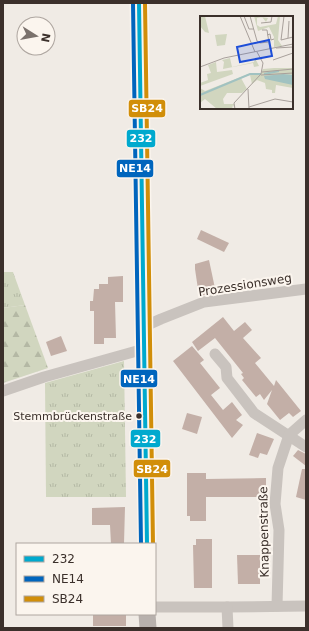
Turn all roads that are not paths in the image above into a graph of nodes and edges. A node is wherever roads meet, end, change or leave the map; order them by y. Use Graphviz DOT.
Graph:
graph roads {
  1 [pos="139,3"];
  2 [pos="306,289"];
  3 [pos="143,327"];
  4 [pos="144,349"];
  5 [pos="215,354"];
  6 [pos="3,391"];
  7 [pos="306,420"];
  8 [pos="289,435"];
  9 [pos="306,447"];
  10 [pos="147,543"];
  11 [pos="277,606"];
  12 [pos="306,606"];
  13 [pos="156,607"];
  14 [pos="228,607"];
  15 [pos="147,615"];
  16 [pos="148,628"];
  17 [pos="228,628"];
  1 -- 3 [label="main road"];
  2 -- 3 [label="street, Prozessionsweg"];
  3 -- 4 [label="main road"];
  4 -- 6 [label="street"];
  4 -- 10 [label="main road"];
  5 -- 8 [label="street"];
  7 -- 8 [label="street"];
  8 -- 9 [label="street"];
  8 -- 11 [label="street, Knappenstraße"];
  11 -- 12 [label="street"];
  11 -- 14 [label="street"];
  13 -- 14 [label="street"];
  14 -- 17 [label="street"];
  15 -- 16 [label="main road"];
}
